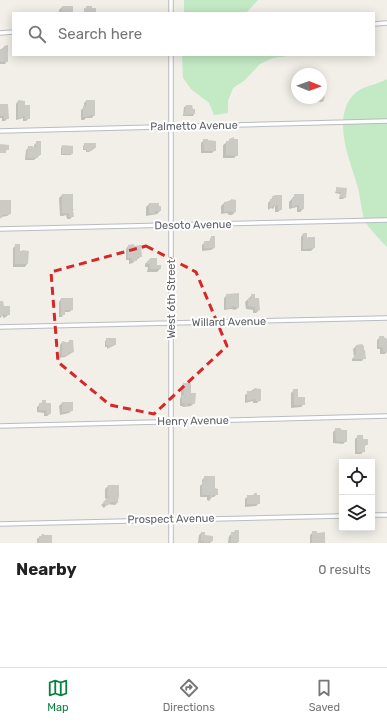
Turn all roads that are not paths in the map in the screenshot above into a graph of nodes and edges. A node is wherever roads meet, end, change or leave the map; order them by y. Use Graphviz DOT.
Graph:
graph roads {
  1 [pos="171,0"];
  2 [pos="171,12"];
  3 [pos="387,23"];
  4 [pos="375,24"];
  5 [pos="12,32"];
  6 [pos="0,33"];
  7 [pos="171,56"];
  8 [pos="387,121"];
  9 [pos="171,127"];
  10 [pos="0,131"];
  11 [pos="387,220"];
  12 [pos="171,225"];
  13 [pos="0,229"];
  14 [pos="387,318"];
  15 [pos="171,324"];
  16 [pos="0,327"];
  17 [pos="387,416"];
  18 [pos="171,421"];
  19 [pos="0,426"];
  20 [pos="387,514"];
  21 [pos="375,515"];
  22 [pos="339,516"];
  23 [pos="171,520"];
  24 [pos="0,524"];
  25 [pos="171,543"];
  1 -- 2 [label="street"];
  3 -- 4 [label="street"];
  5 -- 6 [label="street"];
  7 -- 9 [label="street, West 6th Street"];
  8 -- 9 [label="street, Palmetto Avenue"];
  9 -- 10 [label="street, Palmetto Avenue"];
  9 -- 12 [label="street, West 6th Street"];
  11 -- 12 [label="street, Desoto Avenue"];
  12 -- 13 [label="street, Desoto Avenue"];
  12 -- 15 [label="street, West 6th Street"];
  14 -- 15 [label="street, Willard Avenue"];
  15 -- 16 [label="street, Willard Avenue"];
  15 -- 18 [label="street, West 6th Street"];
  17 -- 18 [label="street, Henry Avenue"];
  18 -- 19 [label="street, Henry Avenue"];
  18 -- 23 [label="street, West 6th Street"];
  20 -- 21 [label="street"];
  22 -- 23 [label="street, Prospect Avenue"];
  23 -- 24 [label="street, Prospect Avenue"];
  23 -- 25 [label="street, West 6th Street"];
}
